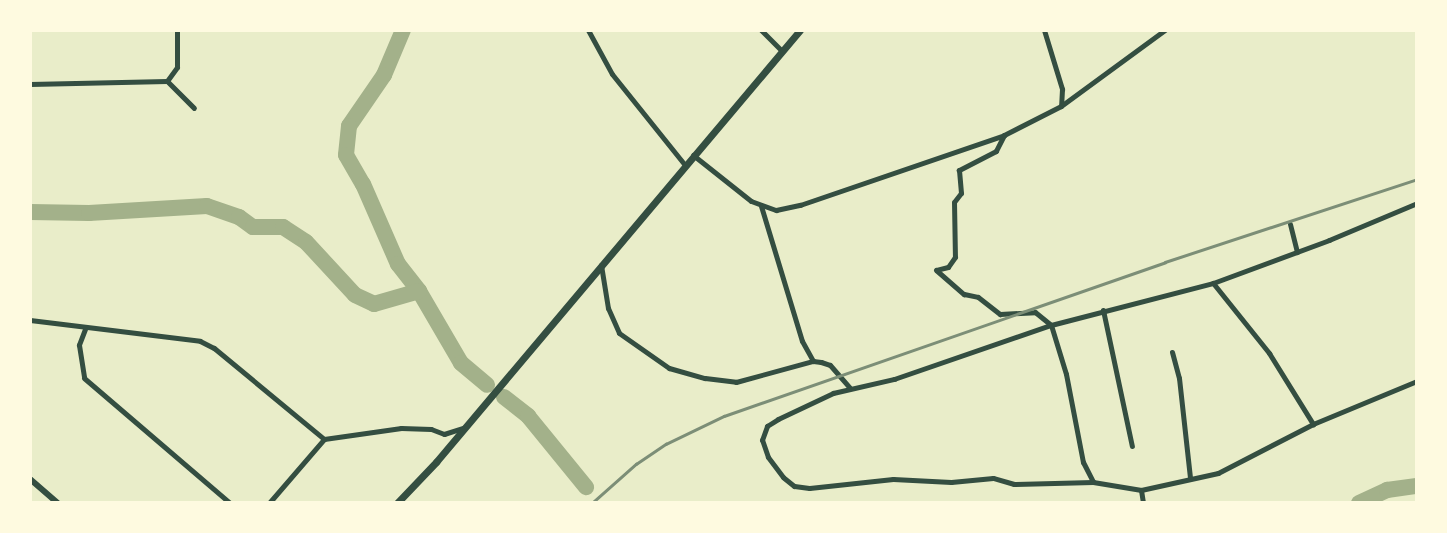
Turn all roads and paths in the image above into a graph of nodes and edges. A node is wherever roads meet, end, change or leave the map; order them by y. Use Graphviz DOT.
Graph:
graph roads {
  1 [pos="177,30"];
  2 [pos="588,30"];
  3 [pos="761,30"];
  4 [pos="800,30"];
  5 [pos="1044,30"];
  6 [pos="1164,30"];
  7 [pos="782,51"];
  8 [pos="167,81"];
  9 [pos="30,84"];
  10 [pos="1061,106"];
  11 [pos="194,108"];
  12 [pos="1004,135"];
  13 [pos="693,155"];
  14 [pos="685,165"];
  15 [pos="1417,203"];
  16 [pos="761,205"];
  17 [pos="1290,224"];
  18 [pos="1297,252"];
  19 [pos="600,263"];
  20 [pos="1213,283"];
  21 [pos="1104,310"];
  22 [pos="30,320"];
  23 [pos="1051,325"];
  24 [pos="85,329"];
  25 [pos="1172,352"];
  26 [pos="813,361"];
  27 [pos="1417,381"];
  28 [pos="850,388"];
  29 [pos="1313,424"];
  30 [pos="466,427"];
  31 [pos="324,439"];
  32 [pos="1132,446"];
  33 [pos="1190,478"];
  34 [pos="30,479"];
  35 [pos="1093,482"];
  36 [pos="1141,490"];
  37 [pos="58,503"];
  38 [pos="230,503"];
  39 [pos="269,503"];
  40 [pos="397,503"];
  41 [pos="1143,503"];
  1 -- 8 [label="street"];
  2 -- 14 [label="street"];
  3 -- 7 [label="street"];
  4 -- 7 [label="main road"];
  5 -- 10 [label="street"];
  6 -- 10 [label="street"];
  7 -- 13 [label="main road"];
  8 -- 9 [label="street"];
  8 -- 11 [label="street"];
  10 -- 12 [label="street"];
  12 -- 16 [label="street"];
  12 -- 23 [label="street"];
  13 -- 14 [label="main road"];
  13 -- 16 [label="street"];
  14 -- 19 [label="main road"];
  15 -- 18 [label="street"];
  16 -- 26 [label="street"];
  17 -- 18 [label="street"];
  18 -- 20 [label="street"];
  19 -- 26 [label="street"];
  19 -- 30 [label="main road"];
  20 -- 21 [label="street"];
  20 -- 29 [label="street"];
  21 -- 23 [label="street"];
  21 -- 32 [label="street"];
  22 -- 24 [label="street"];
  23 -- 28 [label="street"];
  23 -- 35 [label="street"];
  24 -- 31 [label="street"];
  24 -- 38 [label="street"];
  25 -- 33 [label="street"];
  26 -- 28 [label="street"];
  27 -- 29 [label="street"];
  28 -- 35 [label="street"];
  29 -- 33 [label="street"];
  30 -- 31 [label="street"];
  30 -- 40 [label="main road"];
  31 -- 39 [label="street"];
  33 -- 36 [label="street"];
  34 -- 37 [label="street"];
  35 -- 36 [label="street"];
  36 -- 41 [label="street"];
}
